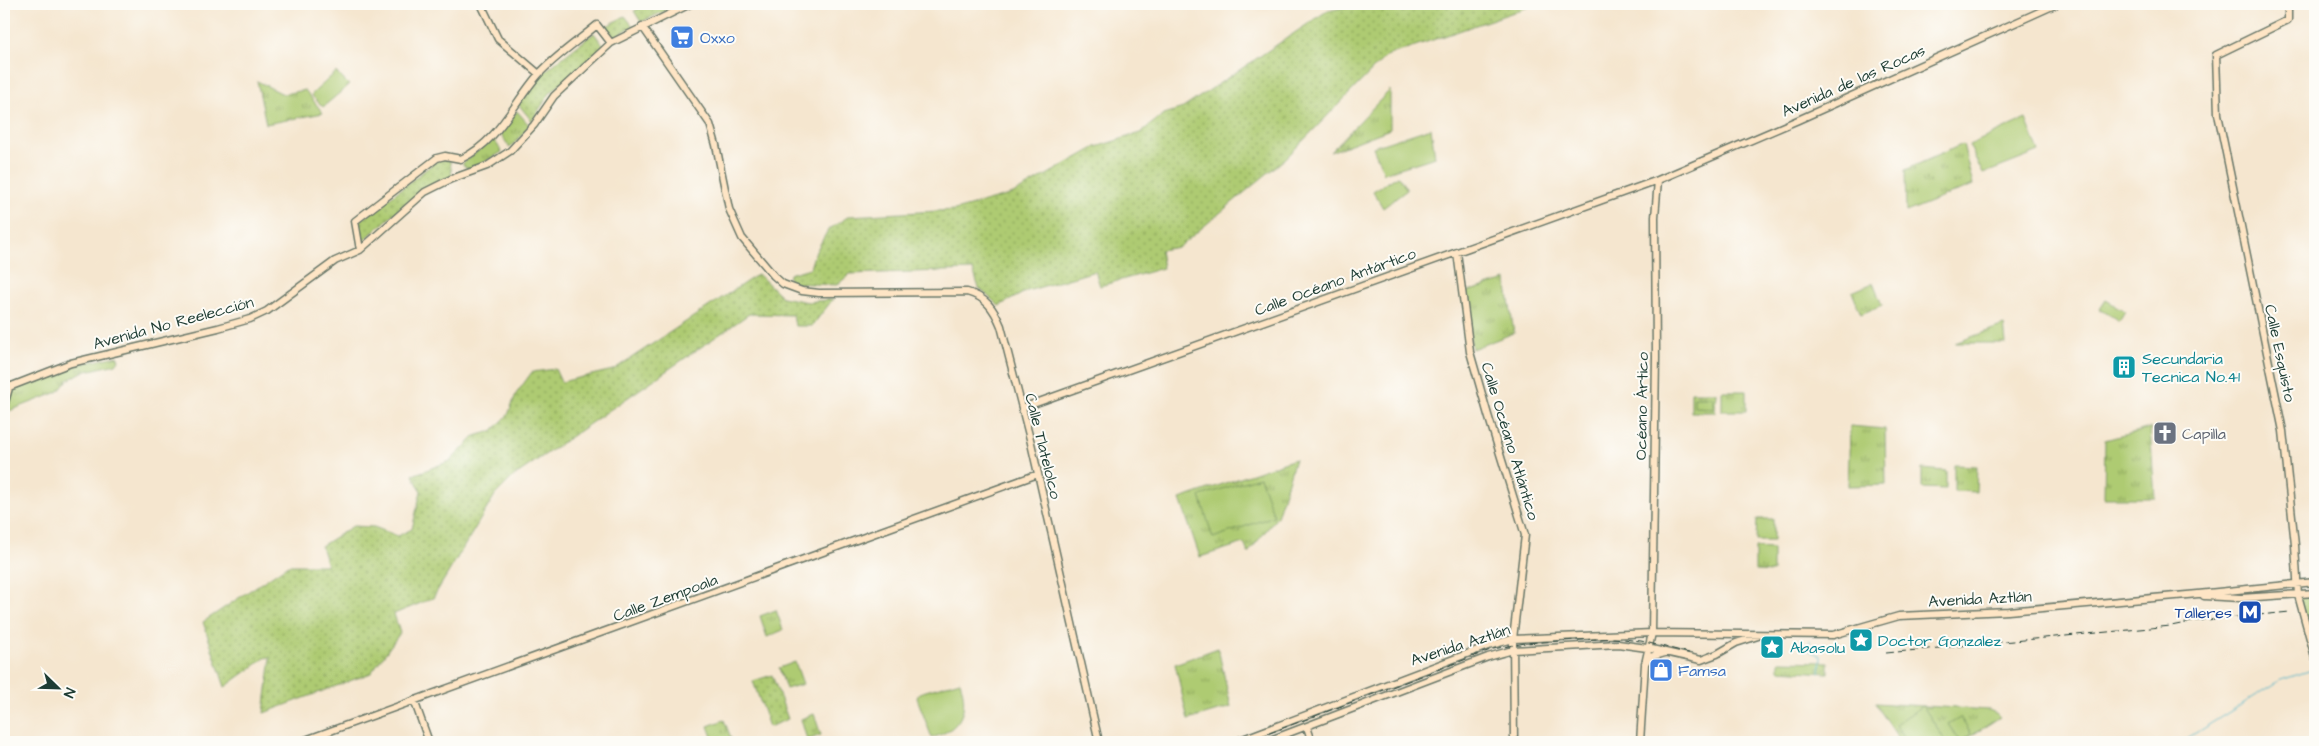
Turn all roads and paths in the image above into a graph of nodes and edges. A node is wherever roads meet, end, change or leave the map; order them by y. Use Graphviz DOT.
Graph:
graph roads {
  1 [pos="481,4"];
  2 [pos="690,4"];
  3 [pos="2057,4"];
  4 [pos="2288,4"];
  5 [pos="642,26"];
  6 [pos="611,43"];
  7 [pos="539,74"];
  8 [pos="1658,180"];
  9 [pos="360,250"];
  10 [pos="1457,252"];
  11 [pos="7,389"];
  12 [pos="4,406"];
  13 [pos="1022,408"];
  14 [pos="1038,474"];
  15 [pos="2315,582"];
  16 [pos="2298,589"];
  17 [pos="2315,593"];
  18 [pos="2198,594"];
  19 [pos="1652,633"];
  20 [pos="1766,634"];
  21 [pos="1513,639"];
  22 [pos="1647,648"];
  23 [pos="1513,650"];
  24 [pos="1666,653"];
  25 [pos="2315,657"];
  26 [pos="1645,664"];
  27 [pos="414,700"];
  28 [pos="1307,727"];
  29 [pos="300,742"];
  30 [pos="429,742"];
  31 [pos="1099,742"];
  32 [pos="1235,742"];
  33 [pos="1265,742"];
  34 [pos="1312,742"];
  35 [pos="1514,742"];
  36 [pos="1640,742"];
  1 -- 7 [label="street"];
  2 -- 5 [label="street, Avenida No Reelección"];
  3 -- 8 [label="street, Avenida de las Rocas"];
  4 -- 16 [label="street, Calle Esquisto"];
  5 -- 6 [label="street, Avenida No Reelección"];
  5 -- 13 [label="street, Calle Tlatelolco"];
  6 -- 7 [label="street"];
  6 -- 9 [label="street, Avenida No Reelección"];
  7 -- 9 [label="street"];
  8 -- 10 [label="street, Calle Océano Antártico"];
  8 -- 19 [label="street, Océano Ártico"];
  9 -- 11 [label="street, Avenida No Reelección"];
  10 -- 13 [label="street, Calle Océano Antártico"];
  10 -- 21 [label="street, Calle Océano Atlántico"];
  11 -- 12 [label="street, Avenida No Reelección"];
  13 -- 14 [label="street, Calle Tlatelolco"];
  14 -- 27 [label="street, Calle Zempoala"];
  14 -- 31 [label="street, Calle Tlatelolco"];
  15 -- 16 [label="street, Avenida Aztlán"];
  16 -- 17 [label="street, Avenida Aztlán"];
  16 -- 18 [label="street, Avenida Aztlán"];
  16 -- 18 [label="street, Avenida Aztlán"];
  16 -- 25 [label="street, Calle Esquisto"];
  18 -- 20 [label="street, Avenida Aztlán"];
  19 -- 20 [label="street, Avenida Aztlán"];
  19 -- 21 [label="street, Avenida Aztlán"];
  19 -- 22 [label="street, Océano Ártico"];
  20 -- 24 [label="street, Avenida Aztlán"];
  21 -- 23 [label="street, Calle Océano Atlántico"];
  21 -- 32 [label="street, Avenida Aztlán"];
  22 -- 23 [label="street, Avenida Aztlán"];
  22 -- 24 [label="street, Avenida Aztlán"];
  22 -- 26 [label="street, Océano Ártico"];
  23 -- 28 [label="street, Avenida Aztlán"];
  23 -- 35 [label="street, Calle Océano Atlántico"];
  24 -- 26 [label="street"];
  26 -- 36 [label="street, Océano Ártico"];
  27 -- 29 [label="street, Calle Zempoala"];
  27 -- 30 [label="street"];
  28 -- 33 [label="street, Avenida Aztlán"];
  28 -- 34 [label="street"];
}
